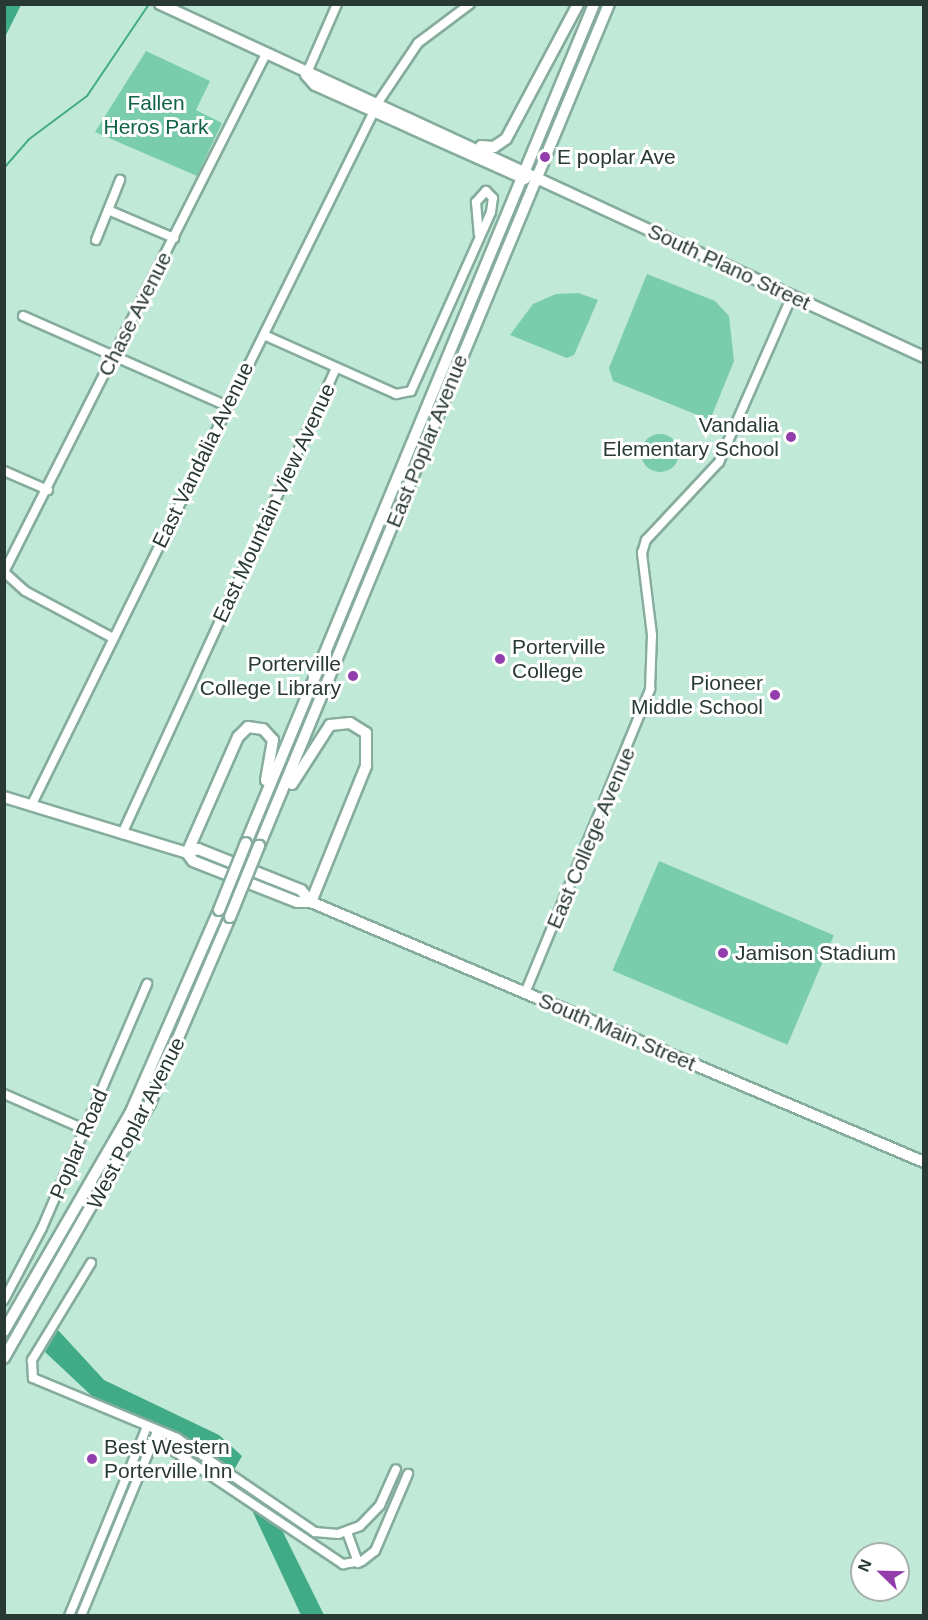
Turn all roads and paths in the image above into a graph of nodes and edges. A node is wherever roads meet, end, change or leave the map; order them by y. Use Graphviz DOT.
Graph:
graph roads {
  1 [pos="337,4"];
  2 [pos="470,4"];
  3 [pos="578,4"];
  4 [pos="594,4"];
  5 [pos="609,4"];
  6 [pos="161,5"];
  7 [pos="265,56"];
  8 [pos="306,75"];
  9 [pos="377,106"];
  10 [pos="469,143"];
  11 [pos="524,168"];
  12 [pos="535,178"];
  13 [pos="520,179"];
  14 [pos="120,180"];
  15 [pos="108,210"];
  16 [pos="479,234"];
  17 [pos="174,238"];
  18 [pos="96,240"];
  19 [pos="792,296"];
  20 [pos="23,316"];
  21 [pos="264,335"];
  22 [pos="113,357"];
  23 [pos="924,357"];
  24 [pos="336,368"];
  25 [pos="227,406"];
  26 [pos="4,471"];
  27 [pos="48,490"];
  28 [pos="4,572"];
  29 [pos="113,638"];
  30 [pos="4,797"];
  31 [pos="31,806"];
  32 [pos="273,816"];
  33 [pos="122,834"];
  34 [pos="246,843"];
  35 [pos="187,853"];
  36 [pos="235,871"];
  37 [pos="247,877"];
  38 [pos="311,902"];
  39 [pos="147,984"];
  40 [pos="525,993"];
  41 [pos="4,1094"];
  42 [pos="86,1130"];
  43 [pos="924,1162"];
  44 [pos="91,1263"];
  45 [pos="4,1300"];
  46 [pos="4,1331"];
  47 [pos="4,1358"];
  48 [pos="146,1429"];
  49 [pos="156,1434"];
  50 [pos="396,1469"];
  51 [pos="408,1474"];
  52 [pos="384,1496"];
  53 [pos="397,1501"];
  54 [pos="284,1514"];
  55 [pos="278,1521"];
  56 [pos="347,1532"];
  57 [pos="102,1534"];
  58 [pos="111,1538"];
  59 [pos="358,1563"];
  60 [pos="71,1616"];
  61 [pos="81,1616"];
  1 -- 8 [label="street"];
  2 -- 9 [label="street, East Vandalia Avenue"];
  3 -- 10 [label="main road"];
  4 -- 11 [label="main road, East Poplar Avenue"];
  5 -- 12 [label="main road, East Poplar Avenue"];
  6 -- 7 [label="main road, South Plano Street"];
  7 -- 8 [label="main road, South Plano Street"];
  7 -- 17 [label="street, Chase Avenue"];
  8 -- 9 [label="main road, South Plano Street"];
  9 -- 10 [label="main road, South Plano Street"];
  9 -- 13 [label="main road, South Plano Street"];
  9 -- 21 [label="street, East Vandalia Avenue"];
  10 -- 11 [label="main road, South Plano Street"];
  11 -- 12 [label="main road, South Plano Street"];
  11 -- 13 [label="main road, East Poplar Avenue"];
  12 -- 13 [label="main road, South Plano Street"];
  12 -- 19 [label="main road, South Plano Street"];
  12 -- 32 [label="main road, East Poplar Avenue"];
  13 -- 34 [label="main road, East Poplar Avenue"];
  14 -- 15 [label="street"];
  15 -- 17 [label="street"];
  15 -- 18 [label="street"];
  16 -- 16 [label="street, East Poplar Avenue"];
  16 -- 24 [label="street, East Poplar Avenue"];
  17 -- 22 [label="street, Chase Avenue"];
  19 -- 23 [label="main road, South Plano Street"];
  19 -- 40 [label="street, East College Avenue"];
  20 -- 22 [label="street"];
  21 -- 24 [label="street"];
  21 -- 25 [label="street, East Vandalia Avenue"];
  22 -- 25 [label="street"];
  22 -- 27 [label="street, Chase Avenue"];
  24 -- 33 [label="street, East Mountain View Avenue"];
  25 -- 29 [label="street, East Vandalia Avenue"];
  26 -- 27 [label="street"];
  27 -- 28 [label="street, Chase Avenue"];
  28 -- 29 [label="street"];
  29 -- 31 [label="street, East Vandalia Avenue"];
  30 -- 31 [label="main road, South Main Street"];
  31 -- 33 [label="main road, South Main Street"];
  32 -- 37 [label="main road, East Poplar Avenue, bridge"];
  32 -- 38 [label="main road"];
  33 -- 35 [label="main road, South Main Street"];
  34 -- 35 [label="main road"];
  34 -- 36 [label="main road, East Poplar Avenue, bridge"];
  35 -- 38 [label="main road, South Main Street"];
  36 -- 46 [label="main road, West Poplar Avenue, bridge"];
  37 -- 47 [label="main road, West Poplar Avenue, bridge"];
  38 -- 40 [label="main road, South Main Street"];
  39 -- 42 [label="street, Poplar Road"];
  40 -- 43 [label="main road, South Main Street"];
  41 -- 42 [label="street"];
  42 -- 45 [label="street, Poplar Road"];
  44 -- 48 [label="street"];
  48 -- 49 [label="street"];
  48 -- 57 [label="street"];
  49 -- 54 [label="street"];
  49 -- 55 [label="street"];
  49 -- 58 [label="street"];
  50 -- 52 [label="street"];
  51 -- 53 [label="street"];
  52 -- 53 [label="street"];
  52 -- 56 [label="street"];
  53 -- 59 [label="street"];
  54 -- 55 [label="street"];
  54 -- 56 [label="street"];
  55 -- 59 [label="street"];
  56 -- 59 [label="street"];
  57 -- 58 [label="street"];
  57 -- 60 [label="street"];
  58 -- 61 [label="street"];
}
